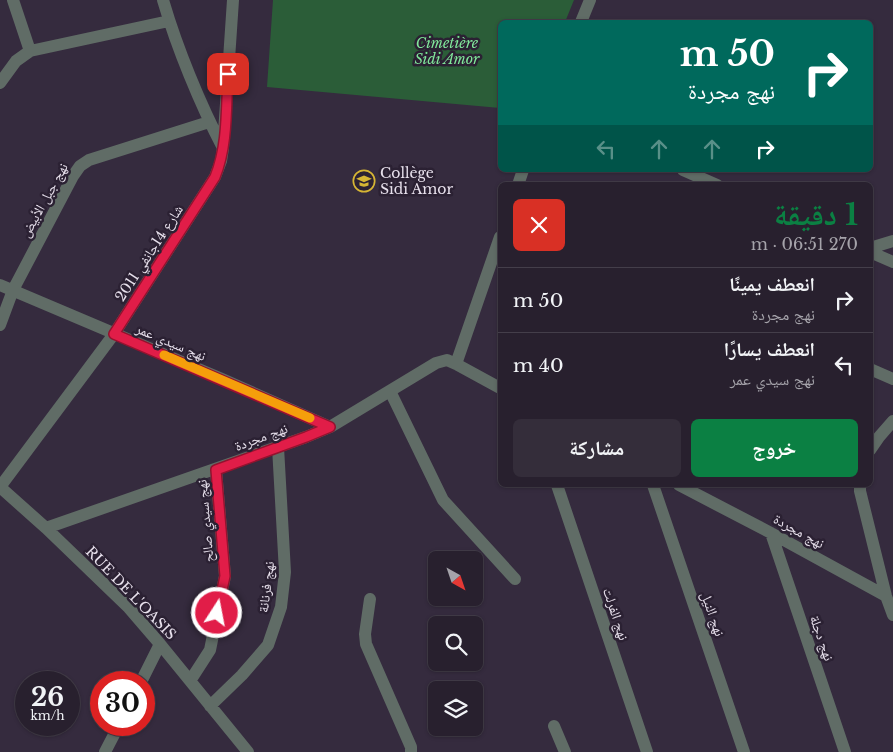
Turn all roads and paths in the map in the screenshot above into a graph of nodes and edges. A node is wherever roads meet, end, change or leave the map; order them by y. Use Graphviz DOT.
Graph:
graph roads {
  1 [pos="13,0"];
  2 [pos="163,0"];
  3 [pos="233,0"];
  4 [pos="590,0"];
  5 [pos="582,20"];
  6 [pos="169,21"];
  7 [pos="30,51"];
  8 [pos="0,83"];
  9 [pos="209,122"];
  10 [pos="223,148"];
  11 [pos="688,172"];
  12 [pos="710,182"];
  13 [pos="893,240"];
  14 [pos="498,243"];
  15 [pos="873,247"];
  16 [pos="873,253"];
  17 [pos="893,262"];
  18 [pos="0,285"];
  19 [pos="13,290"];
  20 [pos="0,325"];
  21 [pos="114,334"];
  22 [pos="456,364"];
  23 [pos="873,370"];
  24 [pos="893,379"];
  25 [pos="498,385"];
  26 [pos="390,391"];
  27 [pos="893,420"];
  28 [pos="330,427"];
  29 [pos="873,445"];
  30 [pos="278,448"];
  31 [pos="216,470"];
  32 [pos="0,487"];
  33 [pos="558,487"];
  34 [pos="654,487"];
  35 [pos="682,487"];
  36 [pos="860,487"];
  37 [pos="46,528"];
  38 [pos="771,533"];
  39 [pos="515,579"];
  40 [pos="886,596"];
  41 [pos="370,599"];
  42 [pos="893,615"];
  43 [pos="160,644"];
  44 [pos="146,671"];
  45 [pos="190,681"];
  46 [pos="210,706"];
  47 [pos="554,726"];
  48 [pos="113,736"];
  49 [pos="105,752"];
  50 [pos="248,752"];
  51 [pos="411,752"];
  52 [pos="565,752"];
  53 [pos="646,752"];
  54 [pos="744,752"];
  55 [pos="845,752"];
  1 -- 7 [label="street"];
  2 -- 6 [label="street"];
  3 -- 10 [label="street, شارع 14جانفي 2011"];
  4 -- 5 [label="street"];
  6 -- 7 [label="street"];
  6 -- 9 [label="street"];
  7 -- 8 [label="street"];
  9 -- 10 [label="street"];
  9 -- 19 [label="street, نهج جبل الأبيض"];
  10 -- 21 [label="street, شارع 14جانفي 2011"];
  11 -- 12 [label="street"];
  13 -- 15 [label="street"];
  14 -- 22 [label="street"];
  16 -- 17 [label="street"];
  18 -- 19 [label="street, نهج سيدي عمر"];
  19 -- 20 [label="street, نهج جبل الأبيض"];
  19 -- 21 [label="street, نهج سيدي عمر"];
  21 -- 28 [label="street, نهج سيدي عمر"];
  21 -- 32 [label="street, شارع 14جانفي 2011"];
  22 -- 25 [label="street"];
  22 -- 26 [label="street, نهج مجردة"];
  23 -- 24 [label="street"];
  26 -- 28 [label="street, نهج مجردة"];
  26 -- 39 [label="street"];
  27 -- 29 [label="street"];
  28 -- 30 [label="street, نهج مجردة"];
  30 -- 31 [label="street, نهج مجردة"];
  30 -- 46 [label="street, نهج فرنانة"];
  31 -- 37 [label="street, نهج مجردة"];
  31 -- 45 [label="street, نهج سيدي صالح"];
  32 -- 37 [label="street, RUE DE L'OASIS"];
  33 -- 53 [label="street, نهج الفرلت"];
  34 -- 54 [label="street, نهج النيل"];
  35 -- 38 [label="street, نهج مجردة"];
  36 -- 40 [label="street"];
  37 -- 43 [label="street, RUE DE L'OASIS"];
  38 -- 40 [label="street, نهج مجردة"];
  38 -- 55 [label="street, نهج دجلة"];
  40 -- 42 [label="street"];
  41 -- 51 [label="street"];
  43 -- 44 [label="street"];
  43 -- 45 [label="street, RUE DE L'OASIS"];
  45 -- 46 [label="street, RUE DE L'OASIS"];
  46 -- 50 [label="street, RUE DE L'OASIS"];
  47 -- 52 [label="street"];
  48 -- 49 [label="street"];
}
